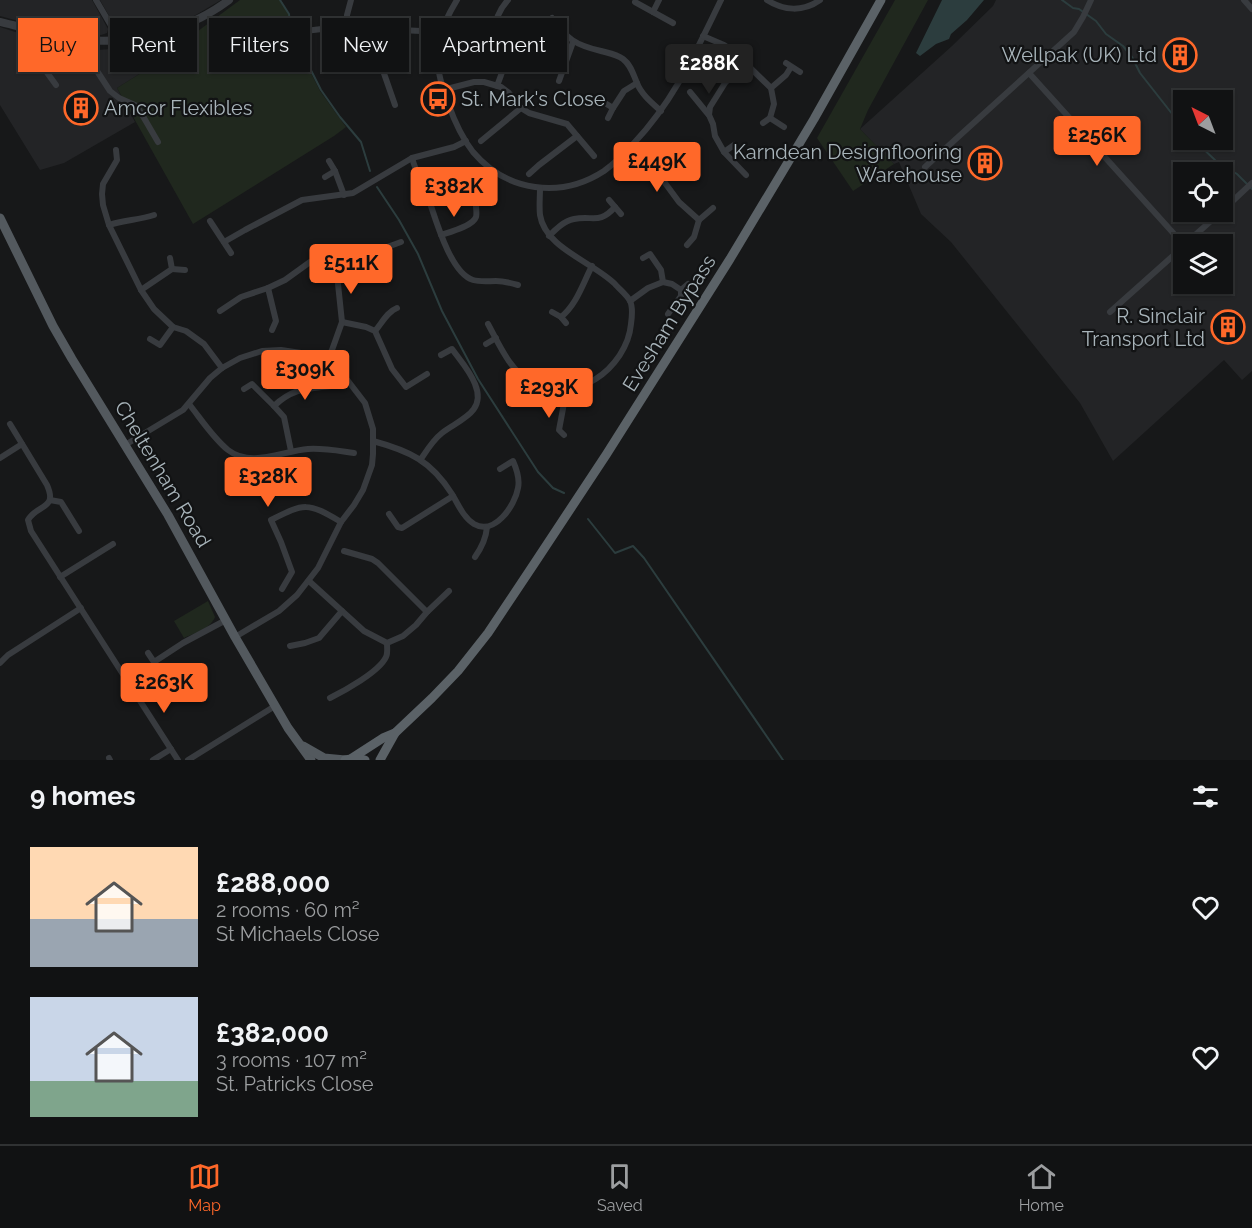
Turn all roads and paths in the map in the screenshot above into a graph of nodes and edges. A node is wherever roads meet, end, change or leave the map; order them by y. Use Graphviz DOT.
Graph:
graph roads {
  1 [pos="96,0"];
  2 [pos="229,0"];
  3 [pos="351,0"];
  4 [pos="457,0"];
  5 [pos="508,0"];
  6 [pos="659,0"];
  7 [pos="721,0"];
  8 [pos="767,0"];
  9 [pos="819,0"];
  10 [pos="881,0"];
  11 [pos="1091,0"];
  12 [pos="1244,0"];
  13 [pos="636,2"];
  14 [pos="1252,9"];
  15 [pos="653,12"];
  16 [pos="347,18"];
  17 [pos="447,18"];
  18 [pos="197,19"];
  19 [pos="0,22"];
  20 [pos="673,22"];
  21 [pos="110,24"];
  22 [pos="18,26"];
  23 [pos="567,36"];
  24 [pos="703,36"];
  25 [pos="573,42"];
  26 [pos="744,61"];
  27 [pos="47,72"];
  28 [pos="98,72"];
  29 [pos="383,72"];
  30 [pos="440,72"];
  31 [pos="800,72"];
  32 [pos="1029,73"];
  33 [pos="559,81"];
  34 [pos="637,83"];
  35 [pos="56,85"];
  36 [pos="497,86"];
  37 [pos="771,88"];
  38 [pos="443,90"];
  39 [pos="690,92"];
  40 [pos="605,104"];
  41 [pos="395,105"];
  42 [pos="521,108"];
  43 [pos="613,108"];
  44 [pos="661,111"];
  45 [pos="709,115"];
  46 [pos="608,118"];
  47 [pos="770,118"];
  48 [pos="763,123"];
  49 [pos="784,127"];
  50 [pos="578,136"];
  51 [pos="466,141"];
  52 [pos="481,141"];
  53 [pos="158,142"];
  54 [pos="734,145"];
  55 [pos="632,146"];
  56 [pos="116,150"];
  57 [pos="724,152"];
  58 [pos="594,156"];
  59 [pos="412,158"];
  60 [pos="329,161"];
  61 [pos="925,167"];
  62 [pos="335,171"];
  63 [pos="529,174"];
  64 [pos="746,175"];
  65 [pos="325,177"];
  66 [pos="1250,185"];
  67 [pos="540,188"];
  68 [pos="344,195"];
  69 [pos="609,200"];
  70 [pos="1233,201"];
  71 [pos="476,206"];
  72 [pos="615,207"];
  73 [pos="713,208"];
  74 [pos="621,214"];
  75 [pos="154,215"];
  76 [pos="0,218"];
  77 [pos="699,220"];
  78 [pos="210,221"];
  79 [pos="1210,222"];
  80 [pos="109,225"];
  81 [pos="1174,234"];
  82 [pos="1196,234"];
  83 [pos="441,235"];
  84 [pos="549,236"];
  85 [pos="224,242"];
  86 [pos="401,242"];
  87 [pos="687,245"];
  88 [pos="231,253"];
  89 [pos="1173,255"];
  90 [pos="170,258"];
  91 [pos="644,258"];
  92 [pos="592,266"];
  93 [pos="172,269"];
  94 [pos="185,270"];
  95 [pos="341,270"];
  96 [pos="663,282"];
  97 [pos="688,284"];
  98 [pos="518,285"];
  99 [pos="268,288"];
  100 [pos="141,290"];
  101 [pos="681,290"];
  102 [pos="630,301"];
  103 [pos="397,308"];
  104 [pos="220,311"];
  105 [pos="552,312"];
  106 [pos="1110,312"];
  107 [pos="668,314"];
  108 [pos="561,317"];
  109 [pos="342,322"];
  110 [pos="566,323"];
  111 [pos="488,324"];
  112 [pos="173,327"];
  113 [pos="272,330"];
  114 [pos="375,331"];
  115 [pos="496,338"];
  116 [pos="150,339"];
  117 [pos="486,344"];
  118 [pos="441,355"];
  119 [pos="325,362"];
  120 [pos="222,368"];
  121 [pos="427,374"];
  122 [pos="331,386"];
  123 [pos="244,389"];
  124 [pos="565,391"];
  125 [pos="189,404"];
  126 [pos="274,406"];
  127 [pos="10,424"];
  128 [pos="564,435"];
  129 [pos="373,441"];
  130 [pos="22,444"];
  131 [pos="125,445"];
  132 [pos="291,452"];
  133 [pos="354,453"];
  134 [pos="0,458"];
  135 [pos="421,459"];
  136 [pos="500,469"];
  137 [pos="453,496"];
  138 [pos="50,500"];
  139 [pos="389,514"];
  140 [pos="340,522"];
  141 [pos="487,527"];
  142 [pos="79,531"];
  143 [pos="113,544"];
  144 [pos="344,551"];
  145 [pos="475,557"];
  146 [pos="60,577"];
  147 [pos="309,581"];
  148 [pos="282,589"];
  149 [pos="449,591"];
  150 [pos="81,608"];
  151 [pos="342,611"];
  152 [pos="427,612"];
  153 [pos="226,620"];
  154 [pos="235,637"];
  155 [pos="387,643"];
  156 [pos="290,646"];
  157 [pos="148,653"];
  158 [pos="154,662"];
  159 [pos="0,663"];
  160 [pos="160,671"];
  161 [pos="330,698"];
  162 [pos="275,706"];
  163 [pos="395,733"];
  164 [pos="301,745"];
  165 [pos="171,749"];
  166 [pos="347,759"];
  167 [pos="153,760"];
  168 [pos="178,760"];
  169 [pos="188,760"];
  170 [pos="311,760"];
  171 [pos="365,760"];
  172 [pos="380,760"];
  1 -- 21 [label="street"];
  2 -- 18 [label="street"];
  3 -- 16 [label="street"];
  4 -- 17 [label="street"];
  5 -- 36 [label="street"];
  6 -- 15 [label="street"];
  7 -- 24 [label="street"];
  8 -- 9 [label="street"];
  10 -- 163 [label="highway, Evesham Bypass"];
  11 -- 32 [label="street"];
  12 -- 14 [label="street"];
  13 -- 15 [label="street"];
  15 -- 20 [label="street"];
  19 -- 22 [label="street"];
  23 -- 25 [label="street"];
  24 -- 26 [label="street"];
  24 -- 44 [label="street"];
  25 -- 33 [label="street"];
  25 -- 34 [label="street"];
  26 -- 37 [label="street"];
  26 -- 45 [label="street"];
  27 -- 35 [label="street"];
  28 -- 53 [label="street"];
  29 -- 41 [label="street"];
  30 -- 38 [label="street"];
  31 -- 37 [label="street"];
  32 -- 61 [label="street"];
  32 -- 81 [label="street"];
  34 -- 43 [label="street"];
  34 -- 44 [label="street"];
  36 -- 38 [label="street"];
  36 -- 42 [label="street"];
  37 -- 47 [label="street"];
  38 -- 51 [label="street"];
  39 -- 45 [label="street"];
  40 -- 43 [label="street"];
  42 -- 50 [label="street"];
  42 -- 52 [label="street"];
  43 -- 46 [label="street"];
  44 -- 55 [label="street"];
  45 -- 57 [label="street"];
  47 -- 48 [label="street"];
  47 -- 49 [label="street"];
  50 -- 58 [label="street"];
  50 -- 63 [label="street"];
  51 -- 59 [label="street"];
  51 -- 67 [label="street"];
  54 -- 57 [label="street"];
  55 -- 67 [label="street"];
  55 -- 77 [label="street"];
  56 -- 80 [label="street"];
  57 -- 64 [label="street"];
  59 -- 68 [label="street"];
  59 -- 83 [label="street"];
  60 -- 62 [label="street"];
  62 -- 65 [label="street"];
  62 -- 68 [label="street"];
  66 -- 70 [label="street"];
  67 -- 84 [label="street"];
  68 -- 85 [label="street"];
  69 -- 72 [label="street"];
  71 -- 83 [label="street"];
  72 -- 74 [label="street"];
  72 -- 84 [label="street"];
  73 -- 77 [label="street"];
  75 -- 80 [label="street"];
  76 -- 131 [label="main road, Cheltenham Road"];
  77 -- 87 [label="street"];
  78 -- 85 [label="street"];
  79 -- 82 [label="street"];
  80 -- 100 [label="street"];
  83 -- 98 [label="street"];
  84 -- 92 [label="street"];
  85 -- 88 [label="street"];
  86 -- 95 [label="street"];
  89 -- 106 [label="street"];
  90 -- 93 [label="street"];
  91 -- 96 [label="street"];
  92 -- 102 [label="street"];
  92 -- 108 [label="street"];
  93 -- 94 [label="street"];
  93 -- 100 [label="street"];
  95 -- 99 [label="street"];
  95 -- 109 [label="street"];
  96 -- 101 [label="street"];
  96 -- 102 [label="street"];
  97 -- 101 [label="street"];
  99 -- 104 [label="street"];
  99 -- 113 [label="street"];
  100 -- 112 [label="street"];
  101 -- 107 [label="street"];
  102 -- 124 [label="street"];
  103 -- 114 [label="street"];
  105 -- 108 [label="street"];
  108 -- 110 [label="street"];
  109 -- 114 [label="street"];
  109 -- 119 [label="street"];
  111 -- 115 [label="street"];
  112 -- 116 [label="street"];
  112 -- 120 [label="street"];
  114 -- 121 [label="street"];
  115 -- 117 [label="street"];
  115 -- 124 [label="street"];
  118 -- 135 [label="street"];
  119 -- 120 [label="street"];
  119 -- 129 [label="street"];
  120 -- 125 [label="street"];
  122 -- 126 [label="street"];
  123 -- 126 [label="street"];
  124 -- 128 [label="street"];
  125 -- 131 [label="street"];
  125 -- 132 [label="street"];
  126 -- 132 [label="street"];
  127 -- 130 [label="street"];
  129 -- 135 [label="street"];
  129 -- 140 [label="street"];
  130 -- 134 [label="street"];
  130 -- 138 [label="street"];
  131 -- 153 [label="main road, Cheltenham Road"];
  132 -- 133 [label="street"];
  135 -- 137 [label="street"];
  136 -- 141 [label="street"];
  137 -- 139 [label="street"];
  137 -- 141 [label="street"];
  138 -- 142 [label="street"];
  138 -- 146 [label="street"];
  140 -- 147 [label="street"];
  140 -- 148 [label="street"];
  141 -- 145 [label="street"];
  143 -- 146 [label="street"];
  144 -- 152 [label="street"];
  146 -- 150 [label="street"];
  147 -- 151 [label="street"];
  147 -- 154 [label="street"];
  149 -- 152 [label="street"];
  150 -- 159 [label="street"];
  150 -- 165 [label="street"];
  151 -- 155 [label="street"];
  151 -- 156 [label="street"];
  152 -- 155 [label="street"];
  153 -- 154 [label="main road, Cheltenham Road"];
  153 -- 158 [label="street"];
  154 -- 162 [label="main road, Cheltenham Road"];
  155 -- 161 [label="street"];
  157 -- 158 [label="street"];
  158 -- 160 [label="street"];
  162 -- 164 [label="main road, Cheltenham Road"];
  162 -- 169 [label="street"];
  163 -- 166 [label="highway, Evesham Bypass"];
  163 -- 172 [label="highway, Evesham Bypass"];
  164 -- 166 [label="main road, Cheltenham Road"];
  164 -- 170 [label="main road, Cheltenham Road"];
  165 -- 167 [label="street"];
  165 -- 168 [label="street"];
  166 -- 171 [label="highway"];
}
